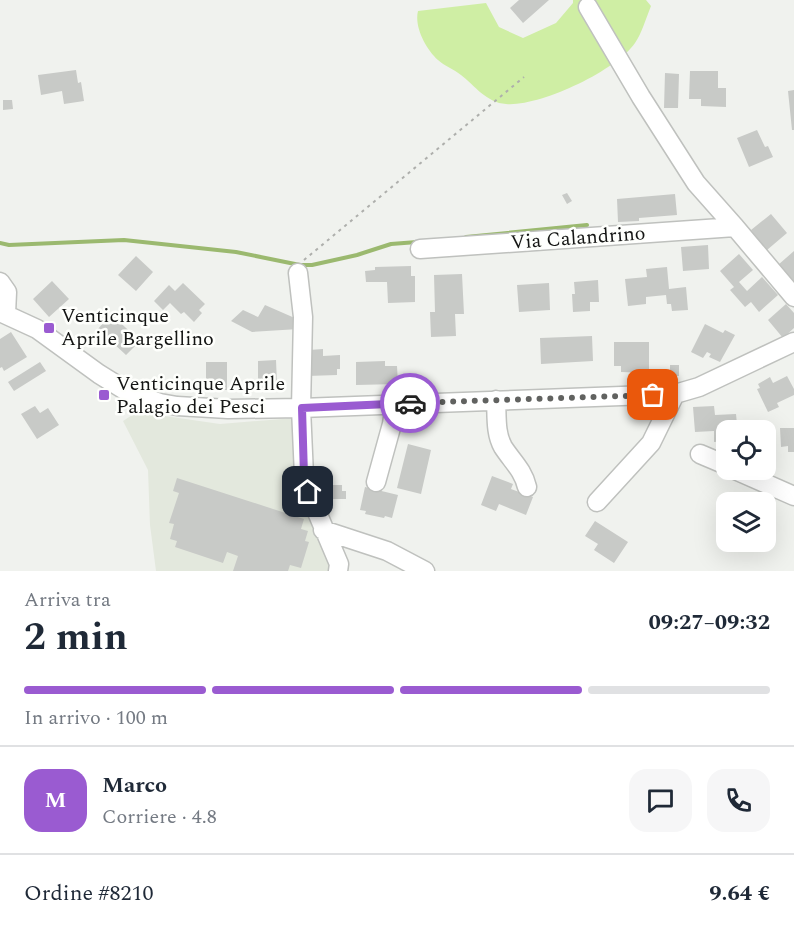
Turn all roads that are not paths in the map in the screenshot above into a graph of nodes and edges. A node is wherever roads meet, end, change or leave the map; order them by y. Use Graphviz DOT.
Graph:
graph roads {
  1 [pos="588,7"];
  2 [pos="735,227"];
  3 [pos="420,249"];
  4 [pos="298,273"];
  5 [pos="0,282"];
  6 [pos="794,297"];
  7 [pos="3,313"];
  8 [pos="794,342"];
  9 [pos="675,394"];
  10 [pos="496,400"];
  11 [pos="395,404"];
  12 [pos="302,408"];
  13 [pos="700,453"];
  14 [pos="716,460"];
  15 [pos="758,480"];
  16 [pos="376,482"];
  17 [pos="527,487"];
  18 [pos="794,496"];
  19 [pos="597,502"];
  20 [pos="323,530"];
  21 [pos="338,571"];
  22 [pos="425,571"];
  1 -- 2 [label="street"];
  2 -- 3 [label="street, Via Calandrino"];
  2 -- 6 [label="street"];
  4 -- 12 [label="street"];
  5 -- 7 [label="street"];
  7 -- 12 [label="street"];
  8 -- 9 [label="street"];
  9 -- 10 [label="street"];
  9 -- 19 [label="street"];
  10 -- 11 [label="street"];
  10 -- 17 [label="street"];
  11 -- 12 [label="street"];
  11 -- 16 [label="street"];
  12 -- 20 [label="street"];
  13 -- 14 [label="street"];
  15 -- 18 [label="street"];
  20 -- 21 [label="street"];
  20 -- 22 [label="street"];
}
